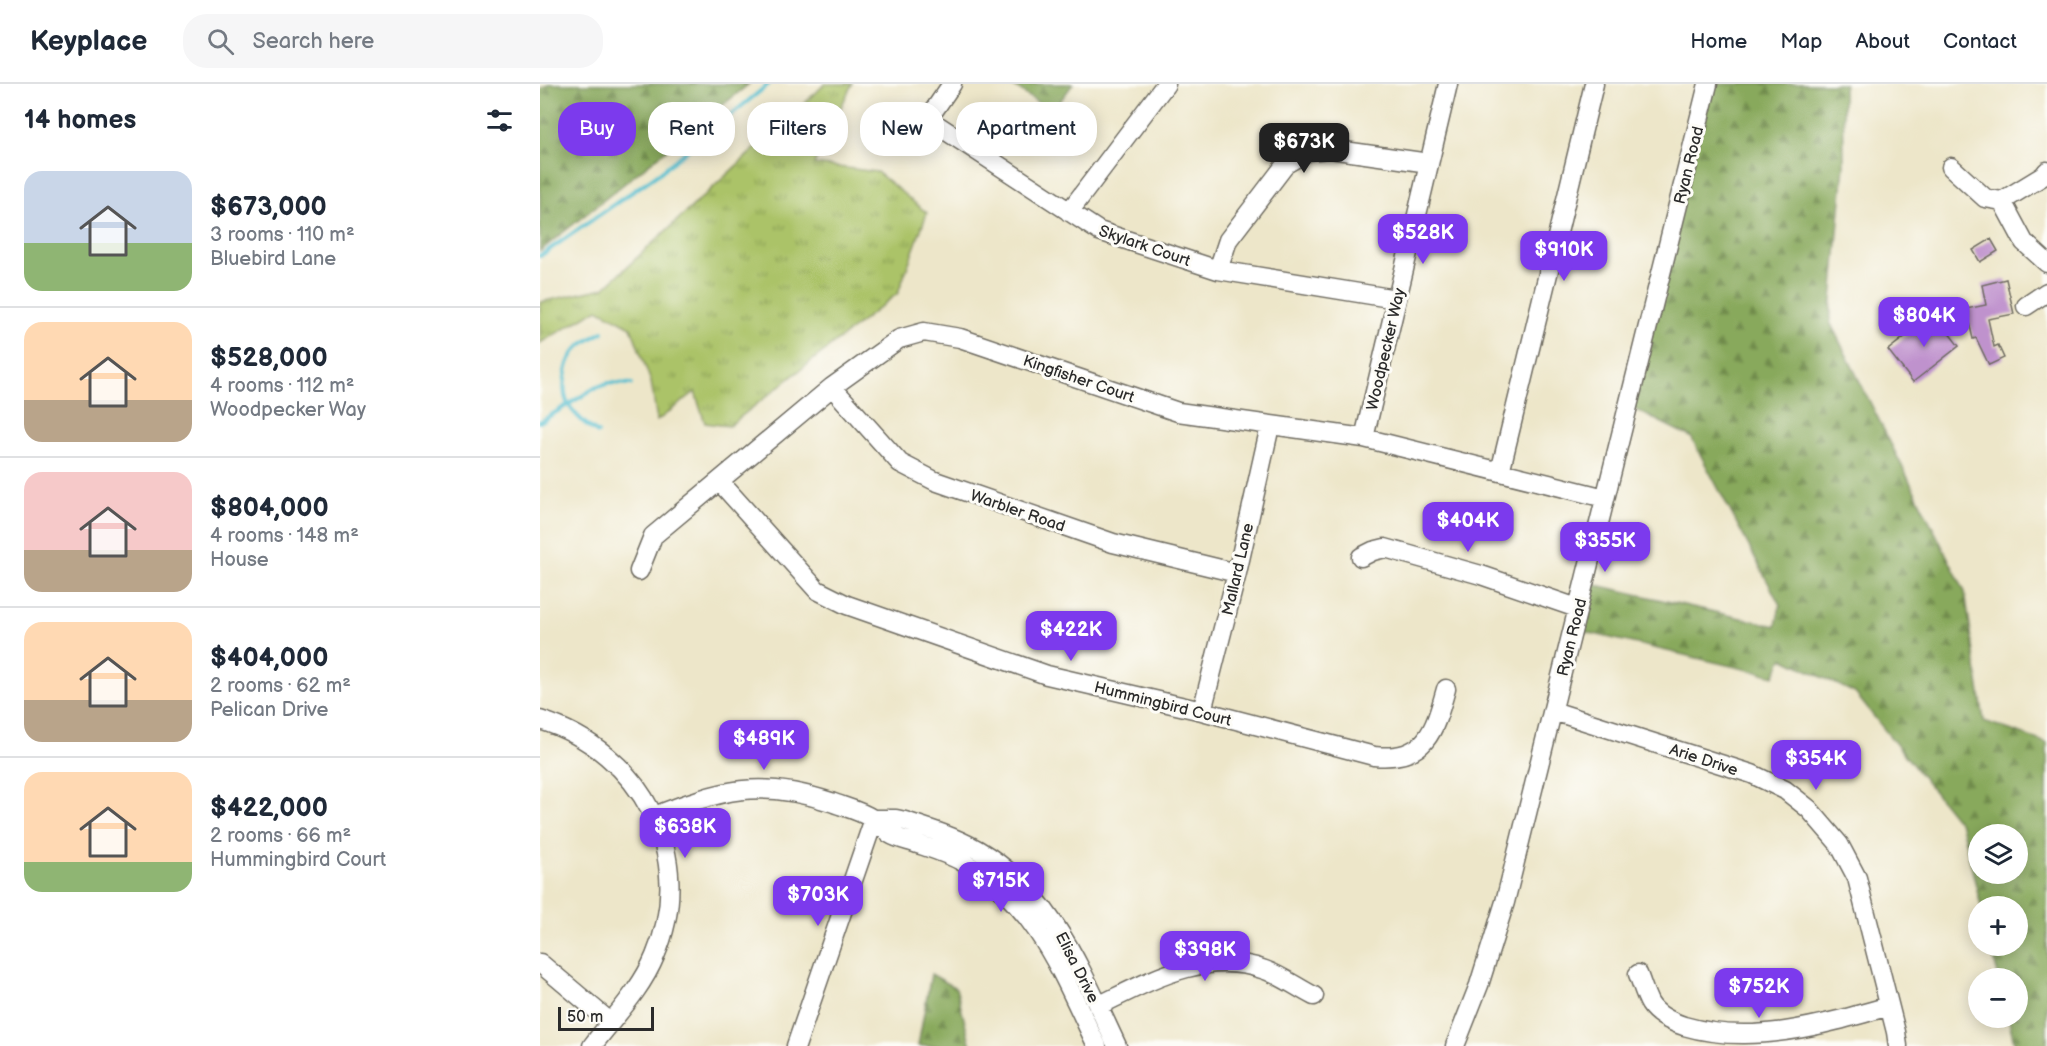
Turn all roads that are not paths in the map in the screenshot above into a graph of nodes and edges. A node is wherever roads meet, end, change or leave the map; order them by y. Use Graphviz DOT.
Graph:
graph roads {
  1 [pos="952,84"];
  2 [pos="1166,84"];
  3 [pos="1448,84"];
  4 [pos="1594,84"];
  5 [pos="1708,84"];
  6 [pos="1429,163"];
  7 [pos="1951,167"];
  8 [pos="2047,171"];
  9 [pos="2002,201"];
  10 [pos="1069,212"];
  11 [pos="2045,256"];
  12 [pos="1218,270"];
  13 [pos="2047,292"];
  14 [pos="1396,299"];
  15 [pos="2026,306"];
  16 [pos="832,387"];
  17 [pos="1270,426"];
  18 [pos="1364,438"];
  19 [pos="1500,472"];
  20 [pos="720,482"];
  21 [pos="1605,498"];
  22 [pos="1361,557"];
  23 [pos="639,571"];
  24 [pos="1237,573"];
  25 [pos="1577,609"];
  26 [pos="1446,689"];
  27 [pos="1202,711"];
  28 [pos="1553,711"];
  29 [pos="540,720"];
  30 [pos="654,816"];
  31 [pos="874,819"];
  32 [pos="988,867"];
  33 [pos="1056,923"];
  34 [pos="1040,934"];
  35 [pos="540,963"];
  36 [pos="1638,974"];
  37 [pos="1314,996"];
  38 [pos="1098,1006"];
  39 [pos="1889,1006"];
  40 [pos="610,1022"];
  41 [pos="592,1046"];
  42 [pos="796,1046"];
  43 [pos="1097,1046"];
  44 [pos="1117,1046"];
  45 [pos="1455,1046"];
  46 [pos="1898,1046"];
  1 -- 10 [label="street, Skylark Court"];
  2 -- 10 [label="street"];
  3 -- 6 [label="street, Woodpecker Way"];
  4 -- 19 [label="street"];
  5 -- 21 [label="street, Ryan Road"];
  6 -- 12 [label="street"];
  6 -- 14 [label="street, Woodpecker Way"];
  7 -- 9 [label="street"];
  8 -- 9 [label="street"];
  9 -- 11 [label="street"];
  10 -- 12 [label="street, Skylark Court"];
  12 -- 14 [label="street, Skylark Court"];
  13 -- 15 [label="street"];
  14 -- 18 [label="street, Woodpecker Way"];
  16 -- 17 [label="street, Kingfisher Court"];
  16 -- 20 [label="street, Kingfisher Court"];
  16 -- 24 [label="street, Warbler Road"];
  17 -- 18 [label="street, Kingfisher Court"];
  17 -- 24 [label="street, Mallard Lane"];
  18 -- 19 [label="street, Kingfisher Court"];
  19 -- 21 [label="street, Kingfisher Court"];
  20 -- 23 [label="street, Kingfisher Court"];
  20 -- 27 [label="street, Hummingbird Court"];
  21 -- 25 [label="street, Ryan Road"];
  22 -- 25 [label="street"];
  24 -- 27 [label="street, Mallard Lane"];
  25 -- 28 [label="street, Ryan Road"];
  26 -- 27 [label="street, Hummingbird Court"];
  28 -- 39 [label="street, Arie Drive"];
  28 -- 45 [label="street, Ryan Road"];
  29 -- 30 [label="street"];
  30 -- 31 [label="street, Elisa Drive"];
  30 -- 40 [label="street"];
  31 -- 32 [label="street, Elisa Drive"];
  31 -- 42 [label="street"];
  32 -- 33 [label="street, Elisa Drive"];
  32 -- 34 [label="street, Elisa Drive"];
  33 -- 34 [label="street"];
  33 -- 38 [label="street, Elisa Drive"];
  34 -- 43 [label="street, Elisa Drive"];
  35 -- 40 [label="street"];
  36 -- 39 [label="street"];
  37 -- 38 [label="street"];
  38 -- 44 [label="street, Elisa Drive"];
  39 -- 46 [label="street, Arie Drive"];
  40 -- 41 [label="street"];
}
